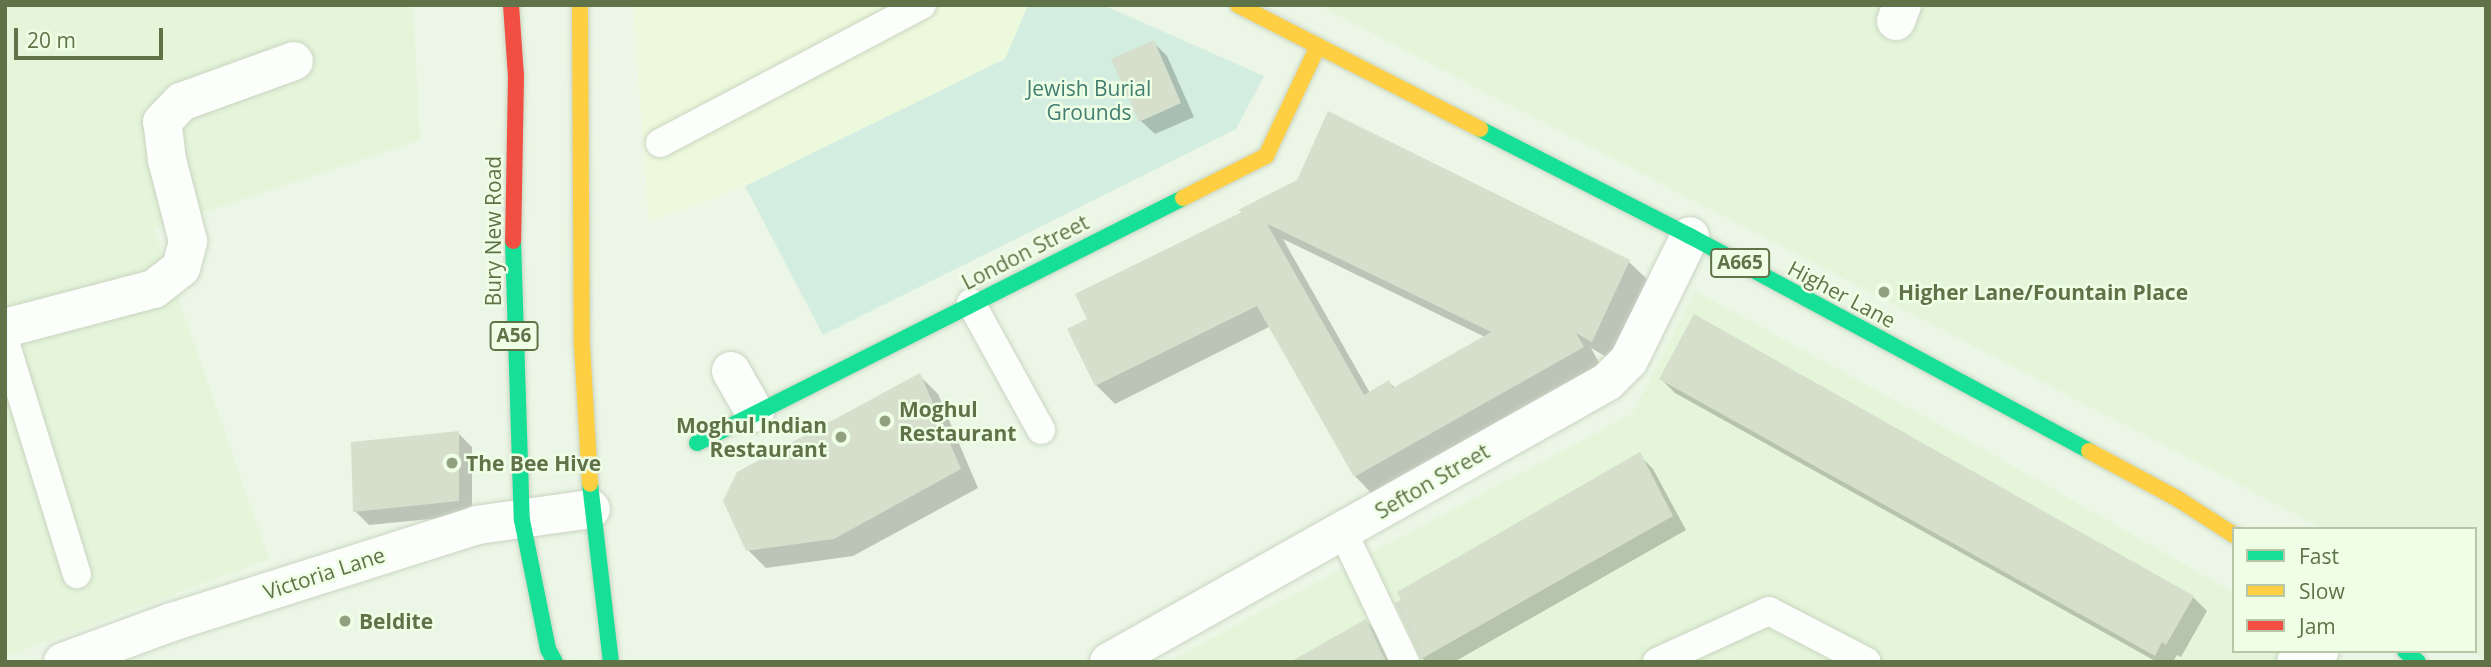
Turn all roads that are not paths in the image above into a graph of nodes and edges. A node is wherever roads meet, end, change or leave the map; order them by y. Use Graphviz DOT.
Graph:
graph roads {
  1 [pos="511,5"];
  2 [pos="580,5"];
  3 [pos="922,5"];
  4 [pos="1238,5"];
  5 [pos="1318,46"];
  6 [pos="294,61"];
  7 [pos="660,143"];
  8 [pos="1690,236"];
  9 [pos="971,303"];
  10 [pos="5,328"];
  11 [pos="5,342"];
  12 [pos="731,371"];
  13 [pos="755,414"];
  14 [pos="1041,430"];
  15 [pos="696,443"];
  16 [pos="591,509"];
  17 [pos="522,520"];
  18 [pos="1343,532"];
  19 [pos="2232,534"];
  20 [pos="77,574"];
  21 [pos="2316,653"];
  22 [pos="64,662"];
  23 [pos="555,662"];
  24 [pos="611,662"];
  25 [pos="1109,662"];
  26 [pos="1405,662"];
  27 [pos="1657,662"];
  28 [pos="1867,662"];
  29 [pos="2296,662"];
  1 -- 17 [label="main road, Bury New Road / A56"];
  2 -- 16 [label="main road"];
  3 -- 7 [label="lane"];
  4 -- 5 [label="main road, Higher Lane / A665"];
  5 -- 8 [label="main road, Higher Lane / A665"];
  5 -- 9 [label="main road, London Street"];
  6 -- 10 [label="street"];
  8 -- 18 [label="street, Sefton Street"];
  8 -- 19 [label="main road, Higher Lane / A665"];
  9 -- 13 [label="main road, London Street"];
  9 -- 14 [label="lane"];
  11 -- 20 [label="lane"];
  12 -- 13 [label="street"];
  13 -- 15 [label="main road, London Street"];
  16 -- 17 [label="street, Victoria Lane"];
  16 -- 24 [label="main road"];
  17 -- 22 [label="street, Victoria Lane"];
  17 -- 23 [label="main road, Bury New Road / A56"];
  18 -- 25 [label="street, Sefton Street"];
  18 -- 26 [label="lane"];
  21 -- 29 [label="street"];
  27 -- 28 [label="lane"];
}
